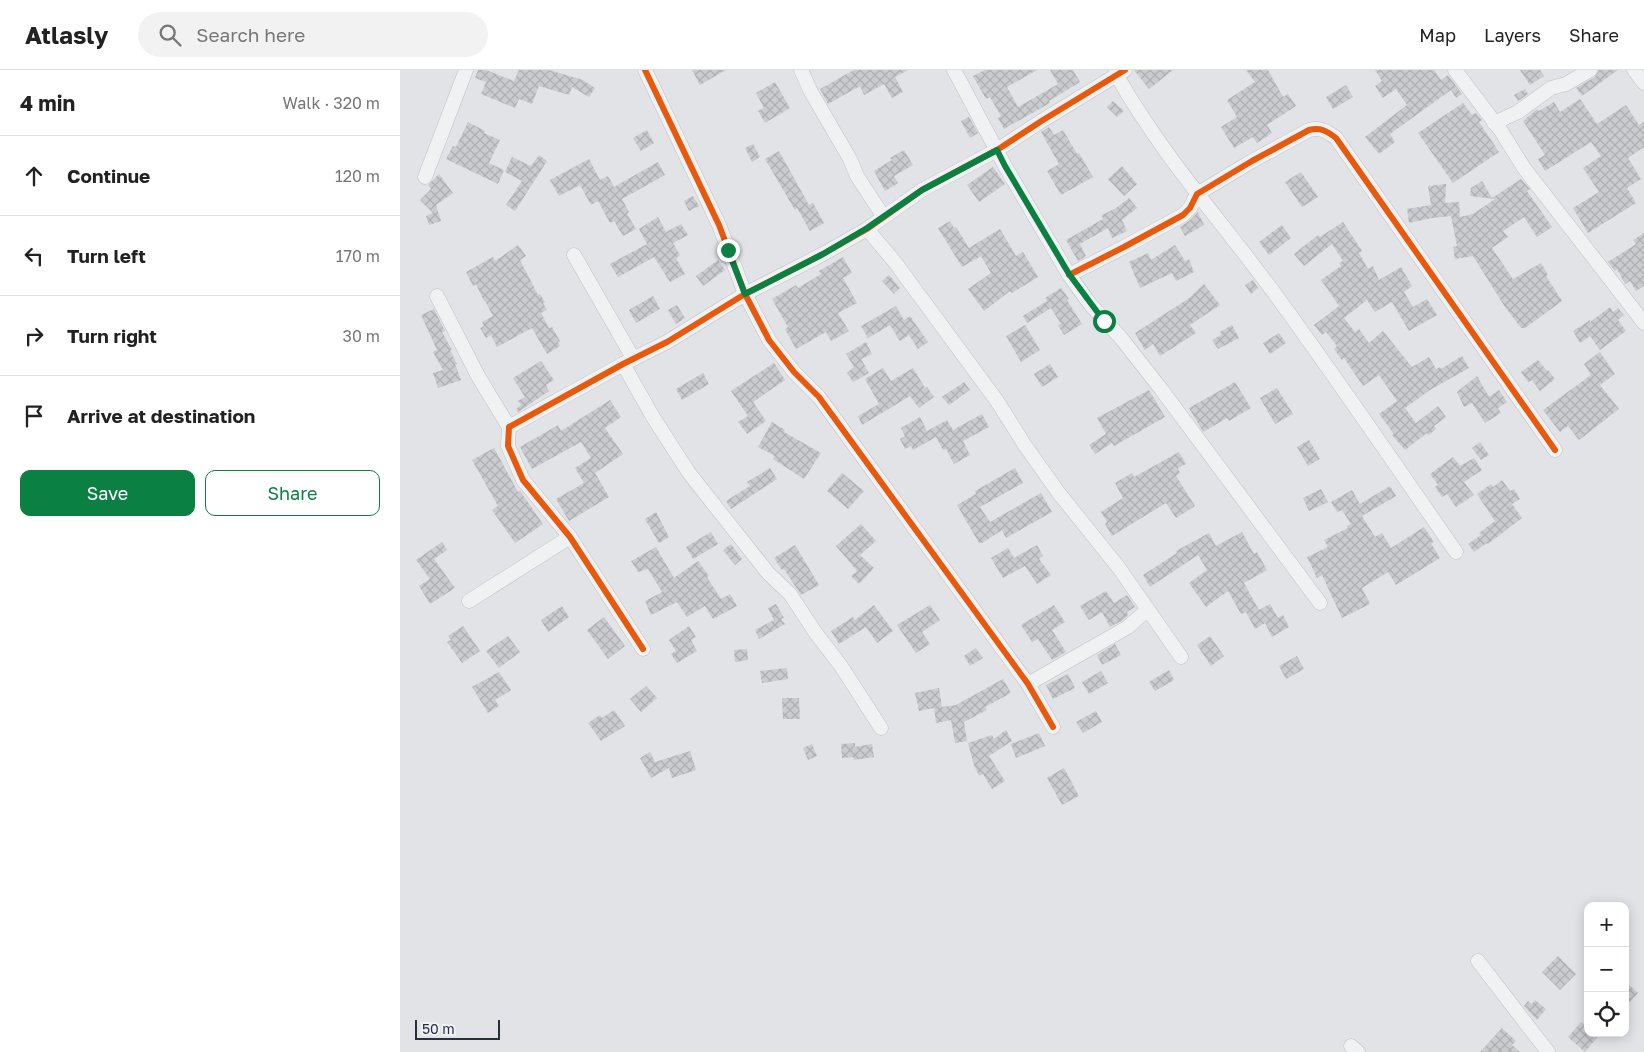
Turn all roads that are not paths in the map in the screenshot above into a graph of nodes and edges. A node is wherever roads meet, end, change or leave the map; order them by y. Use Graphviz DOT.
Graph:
graph roads {
  1 [pos="466,70"];
  2 [pos="645,70"];
  3 [pos="801,70"];
  4 [pos="954,70"];
  5 [pos="1455,70"];
  6 [pos="1590,70"];
  7 [pos="1634,70"];
  8 [pos="1119,72"];
  9 [pos="1644,84"];
  10 [pos="1494,123"];
  11 [pos="997,150"];
  12 [pos="425,177"];
  13 [pos="1197,194"];
  14 [pos="883,216"];
  15 [pos="867,228"];
  16 [pos="574,255"];
  17 [pos="1069,274"];
  18 [pos="745,294"];
  19 [pos="438,296"];
  20 [pos="1644,323"];
  21 [pos="628,361"];
  22 [pos="509,428"];
  23 [pos="1555,450"];
  24 [pos="570,537"];
  25 [pos="1456,552"];
  26 [pos="469,601"];
  27 [pos="1320,603"];
  28 [pos="1147,610"];
  29 [pos="643,649"];
  30 [pos="1181,657"];
  31 [pos="1028,684"];
  32 [pos="1053,727"];
  33 [pos="881,728"];
  34 [pos="1478,961"];
  35 [pos="1548,1052"];
  1 -- 12 [label="street"];
  2 -- 18 [label="street"];
  3 -- 14 [label="street"];
  4 -- 11 [label="street"];
  5 -- 10 [label="street"];
  6 -- 10 [label="street"];
  7 -- 9 [label="street"];
  8 -- 11 [label="street"];
  8 -- 13 [label="street"];
  10 -- 20 [label="street"];
  11 -- 14 [label="street"];
  11 -- 17 [label="street"];
  13 -- 17 [label="street"];
  13 -- 23 [label="street"];
  13 -- 25 [label="street"];
  14 -- 15 [label="street"];
  15 -- 18 [label="street"];
  15 -- 28 [label="street"];
  16 -- 21 [label="street"];
  17 -- 27 [label="street"];
  18 -- 21 [label="street"];
  18 -- 31 [label="street"];
  19 -- 22 [label="street"];
  21 -- 22 [label="street"];
  21 -- 33 [label="street"];
  22 -- 24 [label="street"];
  24 -- 26 [label="street"];
  24 -- 29 [label="street"];
  28 -- 30 [label="street"];
  28 -- 31 [label="street"];
  31 -- 32 [label="street"];
  34 -- 35 [label="street"];
}
